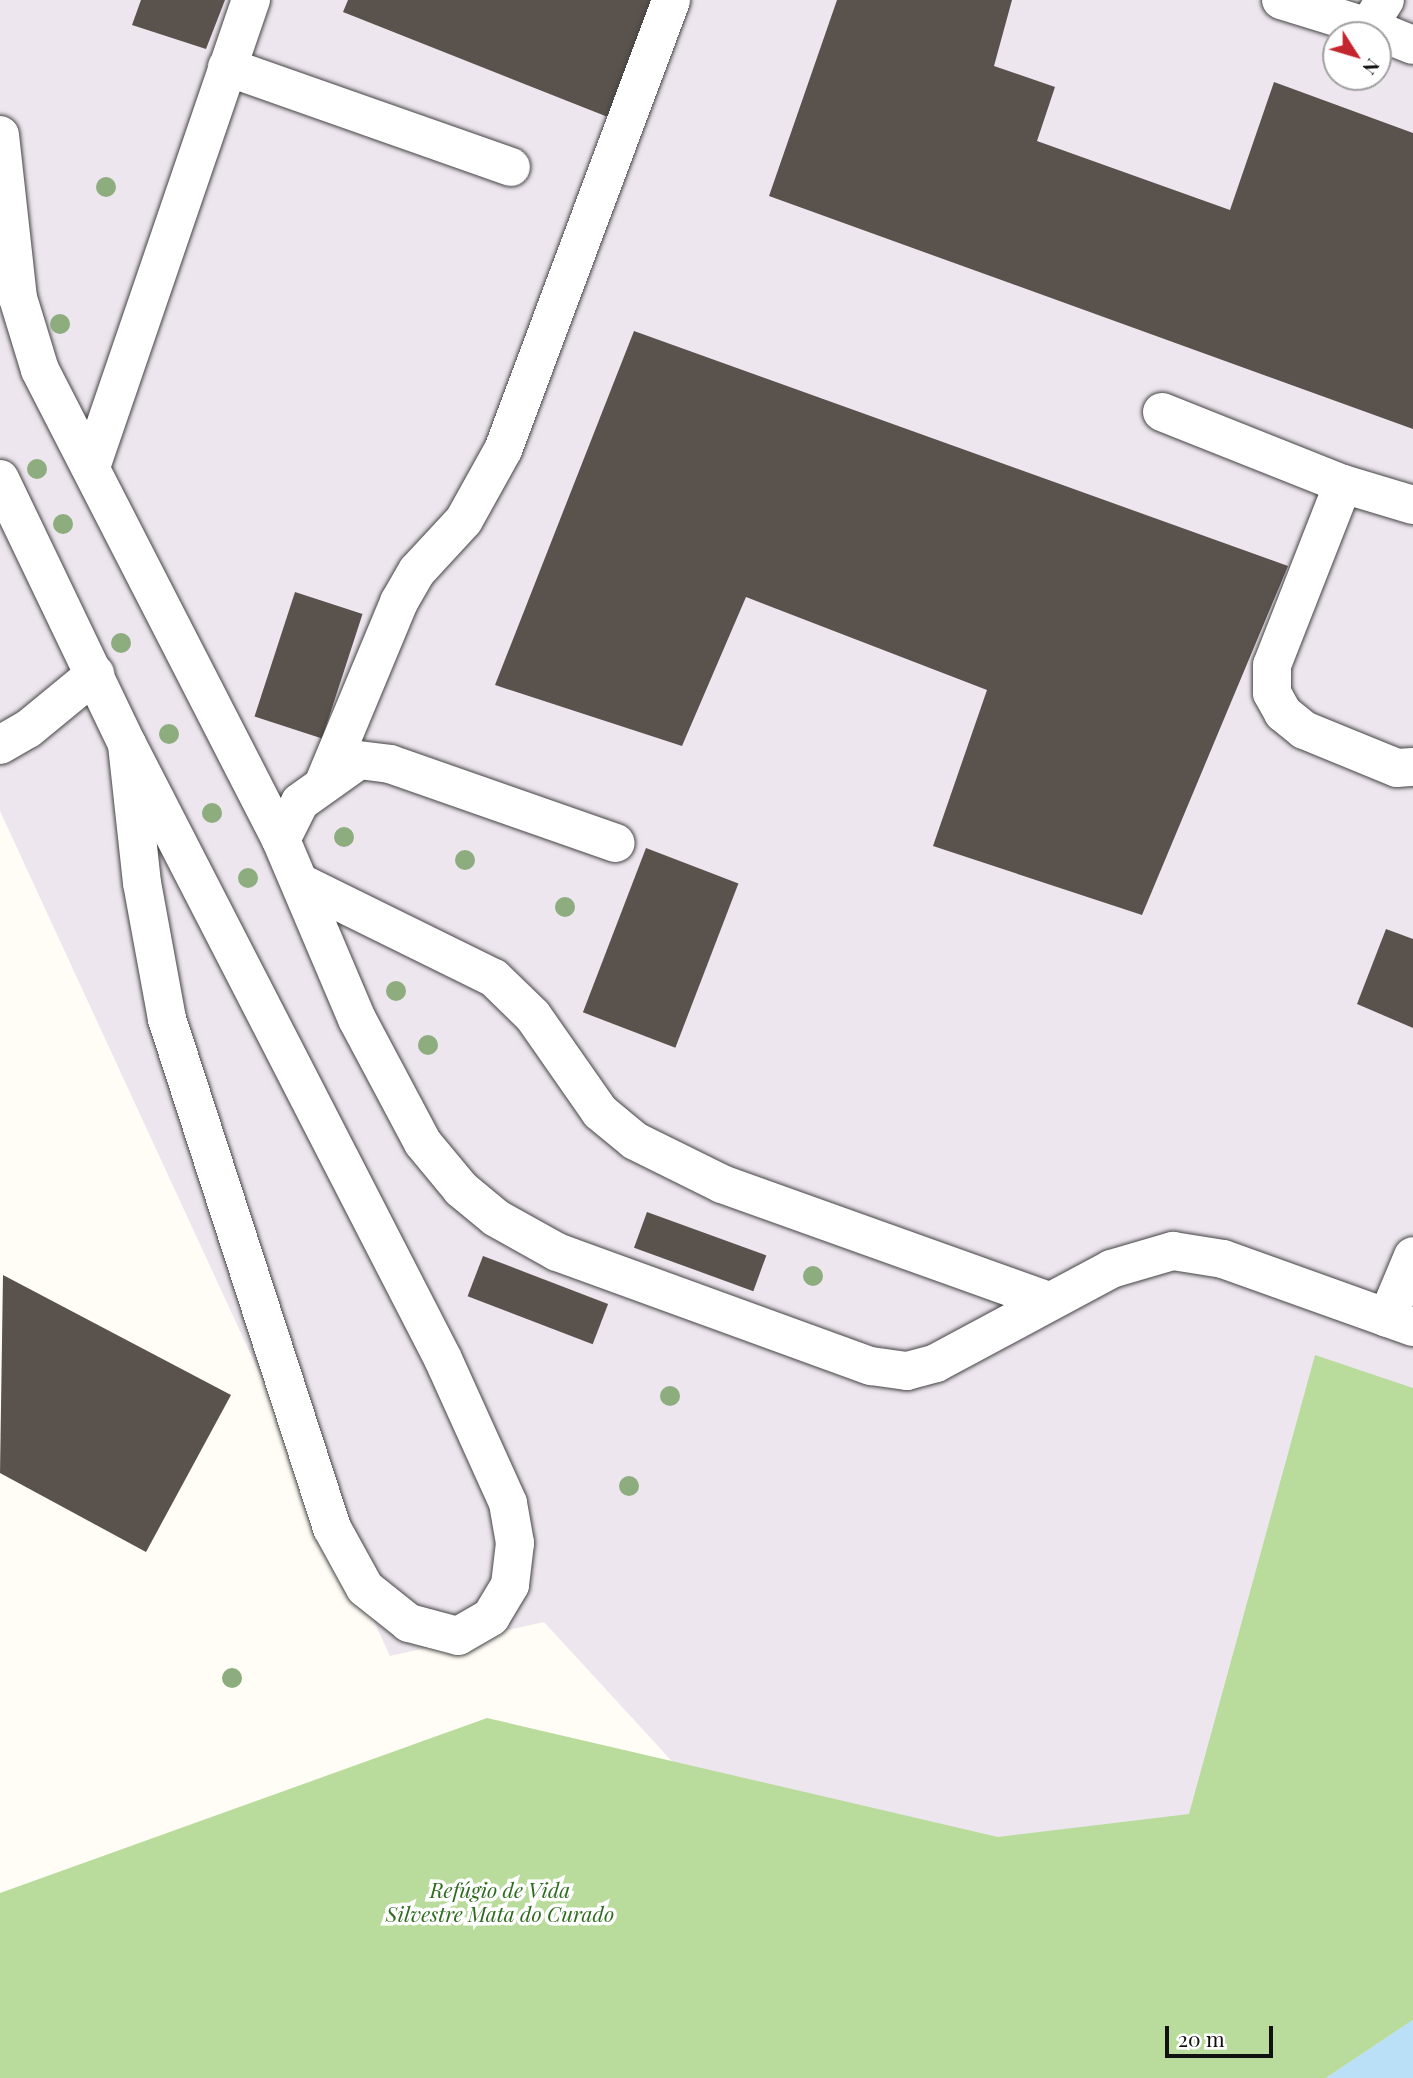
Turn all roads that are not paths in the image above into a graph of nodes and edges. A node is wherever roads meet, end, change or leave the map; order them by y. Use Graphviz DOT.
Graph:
graph roads {
  1 [pos="251,0"];
  2 [pos="671,0"];
  3 [pos="1281,0"];
  4 [pos="1376,14"];
  5 [pos="1413,45"];
  6 [pos="227,67"];
  7 [pos="0,135"];
  8 [pos="511,167"];
  9 [pos="1162,412"];
  10 [pos="91,467"];
  11 [pos="0,479"];
  12 [pos="1343,485"];
  13 [pos="1413,505"];
  14 [pos="95,674"];
  15 [pos="127,744"];
  16 [pos="0,745"];
  17 [pos="1413,767"];
  18 [pos="324,780"];
  19 [pos="281,840"];
  20 [pos="616,843"];
  21 [pos="301,883"];
  22 [pos="1413,1255"];
  23 [pos="1049,1301"];
  24 [pos="1400,1323"];
  1 -- 6 [label="lane"];
  2 -- 18 [label="lane"];
  3 -- 4 [label="lane"];
  4 -- 5 [label="lane"];
  6 -- 8 [label="lane"];
  6 -- 10 [label="lane"];
  7 -- 10 [label="lane"];
  9 -- 12 [label="lane"];
  10 -- 19 [label="lane"];
  11 -- 14 [label="lane"];
  12 -- 13 [label="lane"];
  12 -- 17 [label="lane"];
  14 -- 15 [label="lane"];
  14 -- 16 [label="lane"];
  15 -- 15 [label="lane"];
  18 -- 19 [label="lane"];
  18 -- 20 [label="lane"];
  19 -- 21 [label="lane"];
  21 -- 23 [label="lane"];
  21 -- 23 [label="lane"];
  22 -- 24 [label="lane"];
  23 -- 24 [label="lane"];
}
